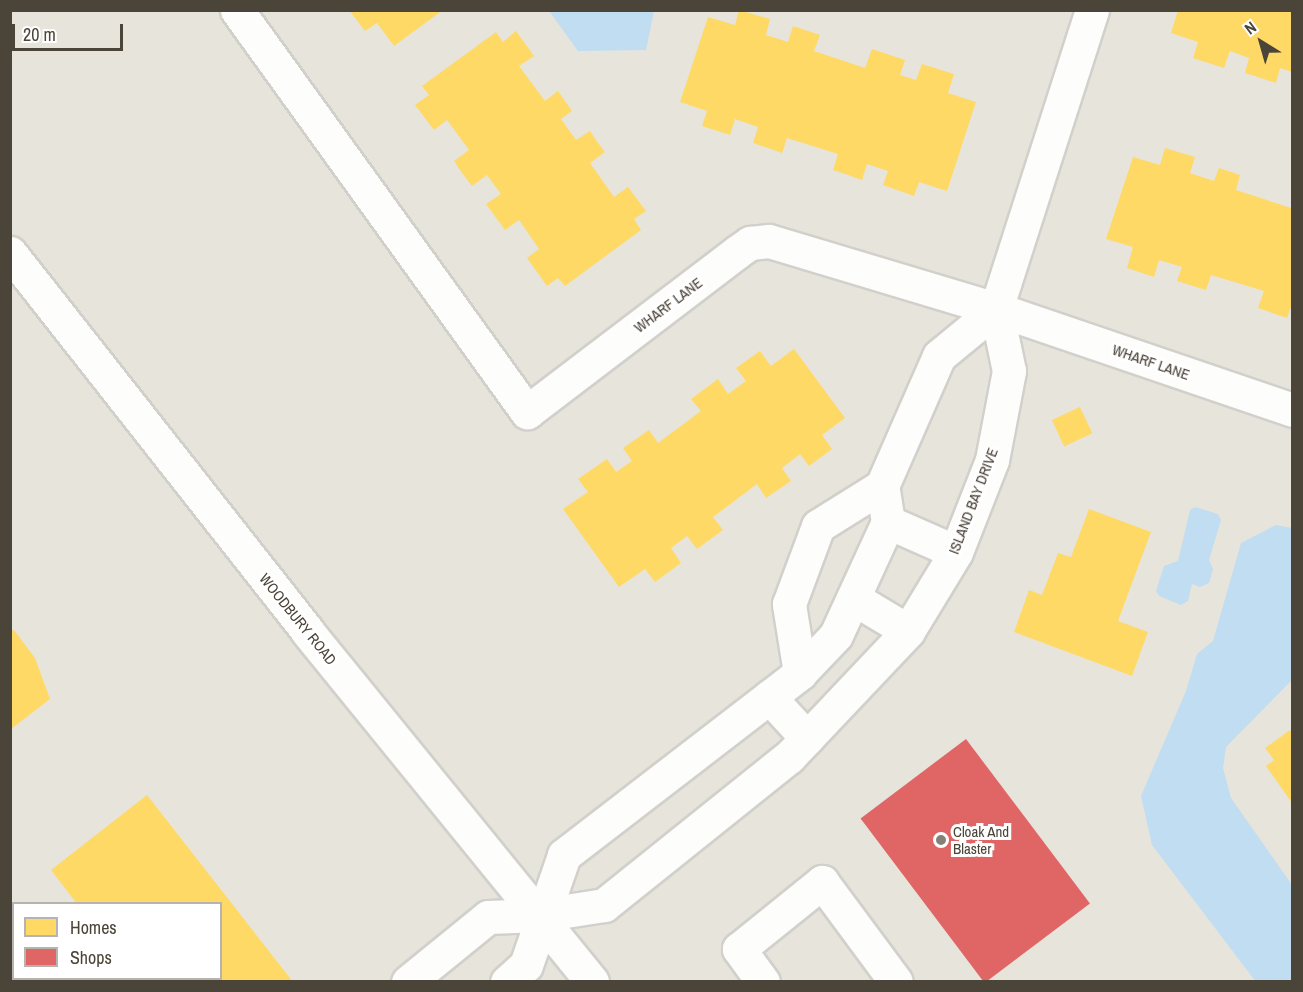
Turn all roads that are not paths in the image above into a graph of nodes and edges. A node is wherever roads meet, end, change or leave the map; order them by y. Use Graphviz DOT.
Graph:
graph roads {
  1 [pos="237,10"];
  2 [pos="1092,10"];
  3 [pos="10,253"];
  4 [pos="996,309"];
  5 [pos="1293,410"];
  6 [pos="882,486"];
  7 [pos="888,522"];
  8 [pos="956,552"];
  9 [pos="853,598"];
  10 [pos="908,631"];
  11 [pos="800,673"];
  12 [pos="769,697"];
  13 [pos="807,738"];
  14 [pos="540,915"];
  15 [pos="408,981"];
  16 [pos="507,981"];
  17 [pos="592,981"];
  18 [pos="763,981"];
  19 [pos="896,981"];
  1 -- 4 [label="street, WHARF LANE"];
  2 -- 4 [label="street"];
  3 -- 14 [label="street, WOODBURY ROAD"];
  4 -- 5 [label="street, WHARF LANE"];
  4 -- 6 [label="street"];
  4 -- 8 [label="street, ISLAND BAY DRIVE"];
  6 -- 7 [label="street"];
  6 -- 11 [label="street"];
  7 -- 8 [label="street"];
  7 -- 9 [label="street"];
  8 -- 10 [label="street, ISLAND BAY DRIVE"];
  9 -- 10 [label="street"];
  9 -- 11 [label="street"];
  10 -- 13 [label="street, ISLAND BAY DRIVE"];
  11 -- 12 [label="street"];
  12 -- 13 [label="street"];
  12 -- 14 [label="street"];
  13 -- 14 [label="street, ISLAND BAY DRIVE"];
  14 -- 15 [label="street, ISLAND BAY DRIVE"];
  14 -- 16 [label="street"];
  14 -- 17 [label="street, WOODBURY ROAD"];
  18 -- 19 [label="street"];
}
